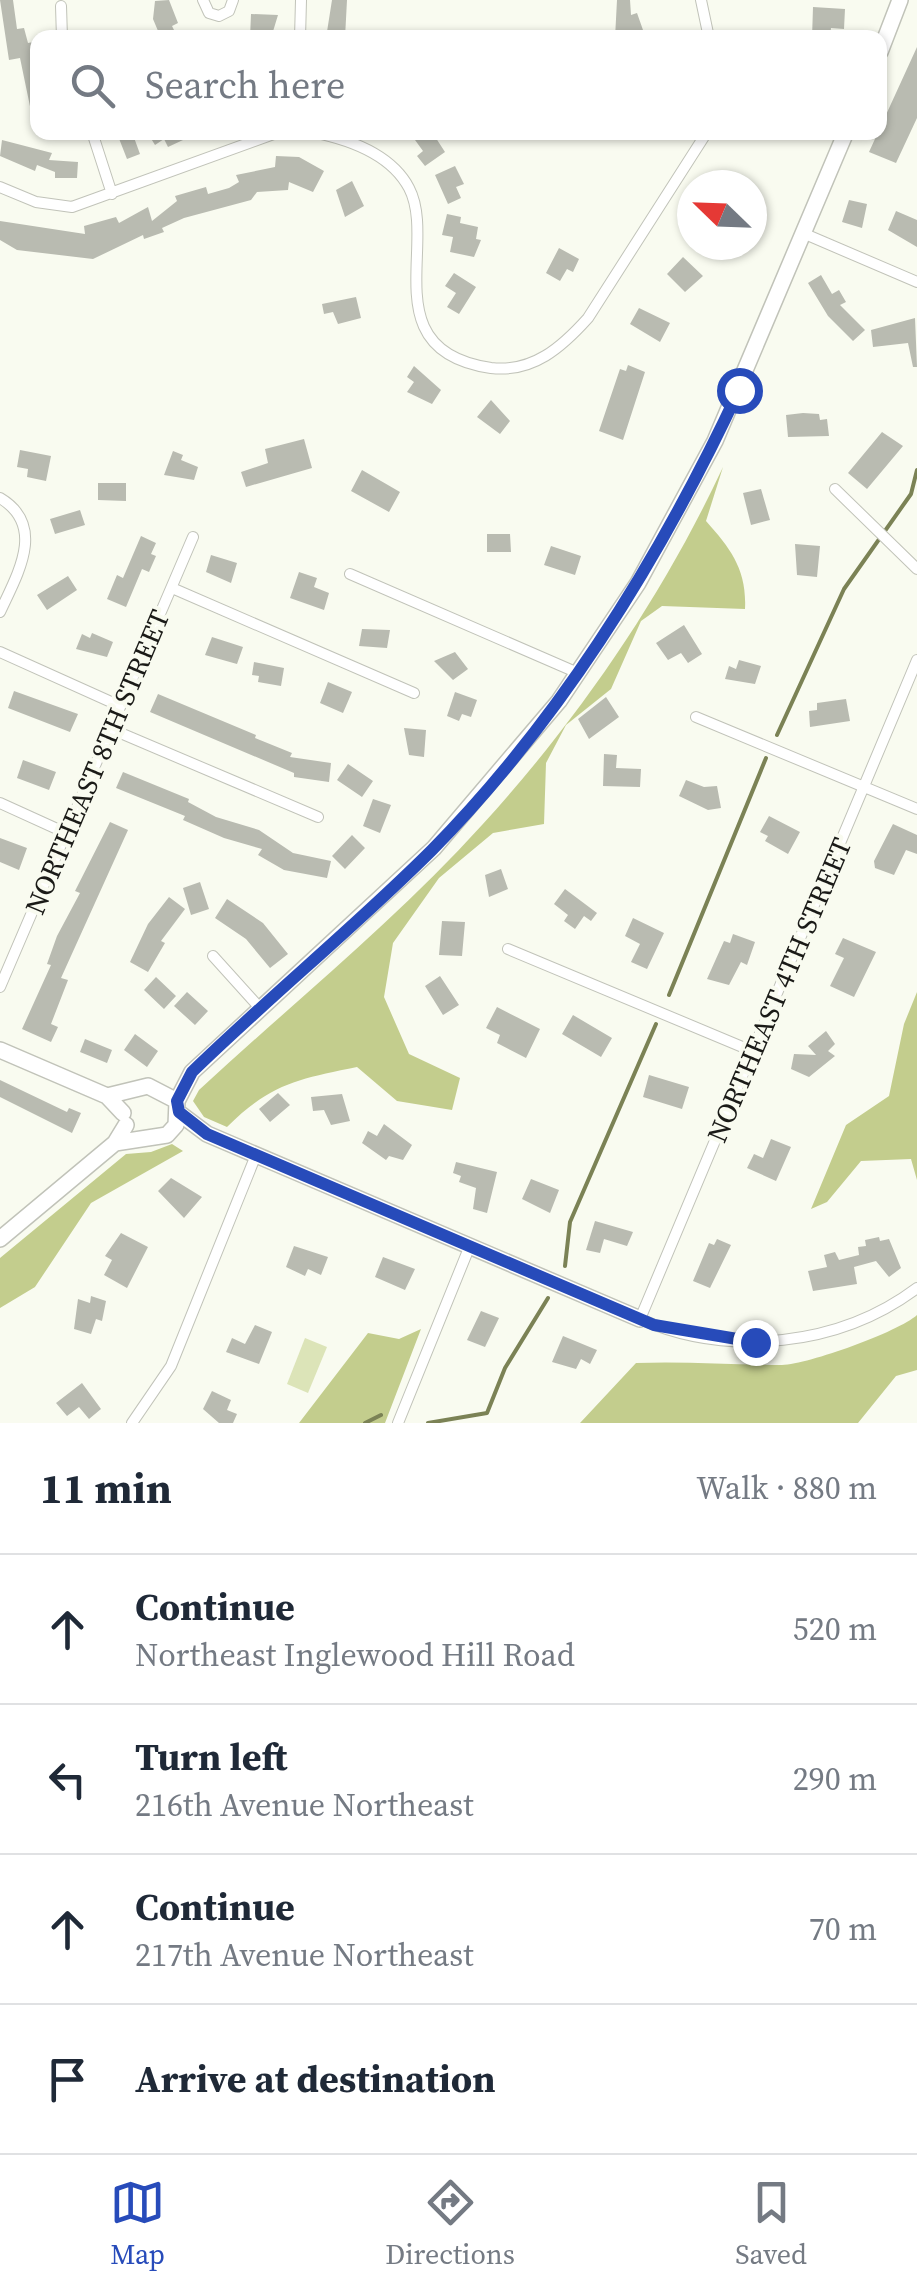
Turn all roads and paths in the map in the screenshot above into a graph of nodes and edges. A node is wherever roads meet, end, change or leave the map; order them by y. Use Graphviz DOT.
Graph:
graph roads {
  1 [pos="49,0"];
  2 [pos="203,0"];
  3 [pos="233,0"];
  4 [pos="301,0"];
  5 [pos="701,0"];
  6 [pos="900,0"];
  7 [pos="66,3"];
  8 [pos="63,30"];
  9 [pos="300,30"];
  10 [pos="707,30"];
  11 [pos="887,34"];
  12 [pos="95,140"];
  13 [pos="257,140"];
  14 [pos="341,140"];
  15 [pos="702,140"];
  16 [pos="843,140"];
  17 [pos="0,187"];
  18 [pos="112,194"];
  19 [pos="805,234"];
  20 [pos="917,282"];
  21 [pos="834,488"];
  22 [pos="0,498"];
  23 [pos="193,537"];
  24 [pos="917,569"];
  25 [pos="350,574"];
  26 [pos="172,588"];
  27 [pos="0,612"];
  28 [pos="0,652"];
  29 [pos="917,660"];
  30 [pos="578,673"];
  31 [pos="414,693"];
  32 [pos="120,706"];
  33 [pos="696,717"];
  34 [pos="111,729"];
  35 [pos="865,786"];
  36 [pos="0,804"];
  37 [pos="917,809"];
  38 [pos="318,816"];
  39 [pos="66,833"];
  40 [pos="508,950"];
  41 [pos="214,956"];
  42 [pos="6,958"];
  43 [pos="0,987"];
  44 [pos="259,1006"];
  45 [pos="0,1050"];
  46 [pos="752,1051"];
  47 [pos="192,1072"];
  48 [pos="157,1087"];
  49 [pos="132,1094"];
  50 [pos="107,1096"];
  51 [pos="178,1107"];
  52 [pos="124,1119"];
  53 [pos="207,1134"];
  54 [pos="167,1136"];
  55 [pos="144,1140"];
  56 [pos="115,1143"];
  57 [pos="256,1155"];
  58 [pos="0,1239"];
  59 [pos="469,1248"];
  60 [pos="917,1288"];
  61 [pos="640,1319"];
  62 [pos="132,1423"];
  63 [pos="398,1423"];
  1 -- 7 [label="street"];
  2 -- 3 [label="street"];
  4 -- 9 [label="street"];
  5 -- 10 [label="street"];
  6 -- 11 [label="street"];
  7 -- 8 [label="street"];
  12 -- 18 [label="street"];
  13 -- 18 [label="street"];
  14 -- 15 [label="street"];
  16 -- 19 [label="street"];
  17 -- 18 [label="street"];
  19 -- 20 [label="street"];
  19 -- 30 [label="street"];
  21 -- 24 [label="street"];
  22 -- 27 [label="street"];
  23 -- 26 [label="street, NORTHEAST 8TH STREET"];
  25 -- 30 [label="street"];
  26 -- 31 [label="street"];
  26 -- 32 [label="street, NORTHEAST 8TH STREET"];
  28 -- 32 [label="street"];
  29 -- 35 [label="street, NORTHEAST 4TH STREET"];
  30 -- 44 [label="street"];
  32 -- 34 [label="street, NORTHEAST 8TH STREET"];
  33 -- 35 [label="street"];
  34 -- 38 [label="street"];
  34 -- 39 [label="street, NORTHEAST 8TH STREET"];
  35 -- 37 [label="street"];
  35 -- 46 [label="street, NORTHEAST 4TH STREET"];
  36 -- 39 [label="street"];
  39 -- 42 [label="street, NORTHEAST 8TH STREET"];
  40 -- 46 [label="street"];
  41 -- 44 [label="street"];
  42 -- 43 [label="street, NORTHEAST 8TH STREET"];
  44 -- 47 [label="street"];
  45 -- 50 [label="street"];
  46 -- 61 [label="street, NORTHEAST 4TH STREET"];
  47 -- 48 [label="street"];
  47 -- 51 [label="street"];
  48 -- 49 [label="street"];
  48 -- 51 [label="street"];
  49 -- 50 [label="street"];
  49 -- 52 [label="street"];
  50 -- 52 [label="street"];
  51 -- 53 [label="street"];
  51 -- 54 [label="street"];
  52 -- 55 [label="street"];
  52 -- 56 [label="street"];
  53 -- 54 [label="street"];
  53 -- 57 [label="street"];
  54 -- 55 [label="street"];
  55 -- 56 [label="street"];
  56 -- 58 [label="street"];
  57 -- 59 [label="street"];
  57 -- 62 [label="street"];
  59 -- 61 [label="street"];
  59 -- 63 [label="street"];
  60 -- 61 [label="street"];
}
